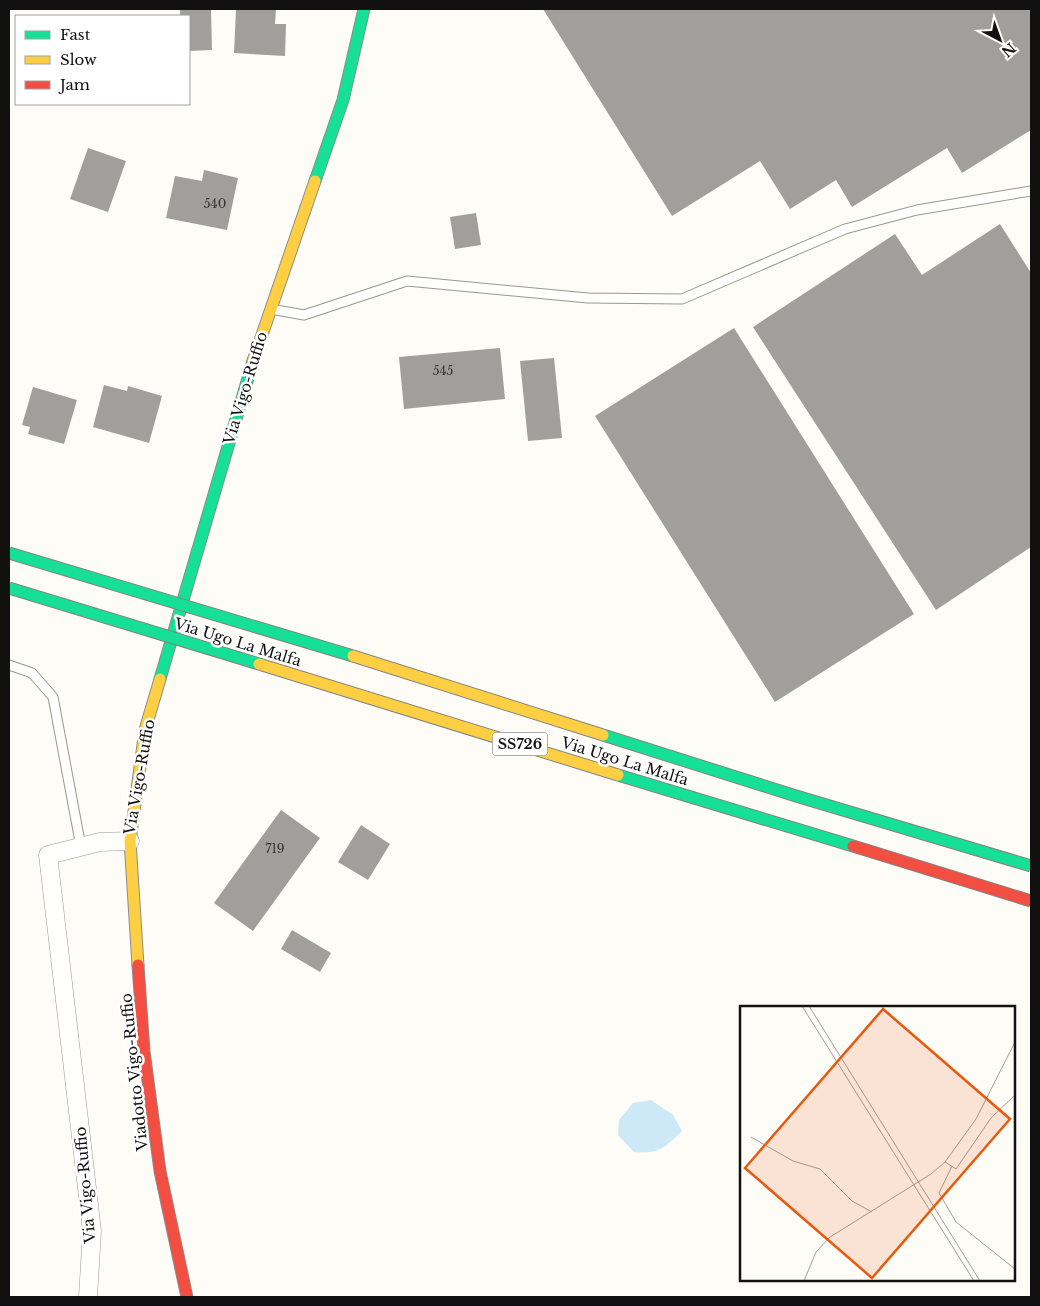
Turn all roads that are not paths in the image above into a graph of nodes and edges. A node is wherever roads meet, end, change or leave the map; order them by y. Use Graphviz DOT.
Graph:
graph roads {
  1 [pos="364,9"];
  2 [pos="1031,191"];
  3 [pos="269,309"];
  4 [pos="9,553"];
  5 [pos="9,588"];
  6 [pos="9,665"];
  7 [pos="130,841"];
  8 [pos="80,847"];
  9 [pos="1031,866"];
  10 [pos="1031,901"];
  11 [pos="88,1297"];
  12 [pos="188,1297"];
  1 -- 3 [label="main road, Via Vigo-Ruffio"];
  2 -- 3 [label="lane"];
  3 -- 7 [label="main road, Via Vigo-Ruffio"];
  4 -- 9 [label="main road, Via Ugo La Malfa / SS726, bridge"];
  5 -- 10 [label="main road, Via Ugo La Malfa / SS726, bridge"];
  6 -- 8 [label="lane"];
  7 -- 8 [label="street, Via Vigo-Ruffio"];
  7 -- 12 [label="main road, Viadotto Vigo-Ruffio"];
  8 -- 11 [label="street, Via Vigo-Ruffio"];
}
